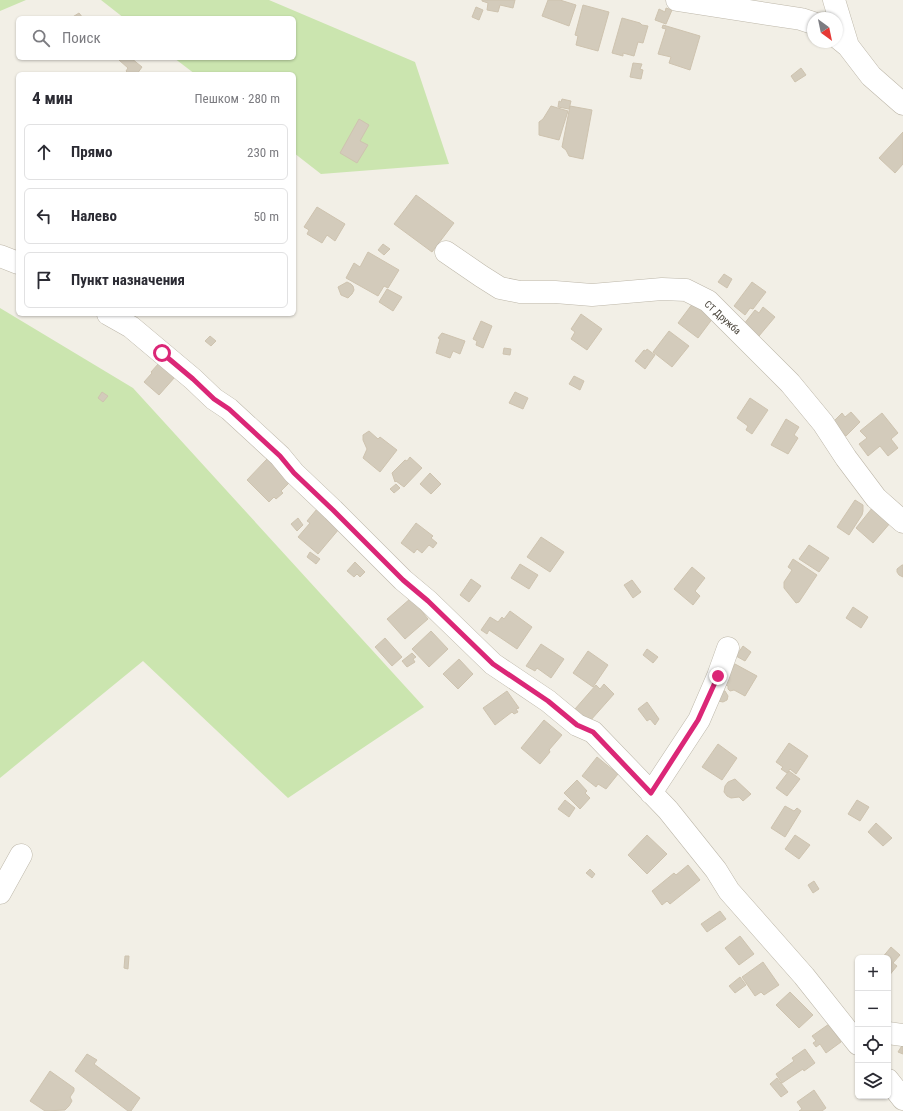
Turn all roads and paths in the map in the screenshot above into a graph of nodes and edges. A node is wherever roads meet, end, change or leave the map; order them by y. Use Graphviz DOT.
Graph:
graph roads {
  1 [pos="677,0"];
  2 [pos="834,0"];
  3 [pos="836,12"];
  4 [pos="807,21"];
  5 [pos="843,42"];
  6 [pos="903,104"];
  7 [pos="446,252"];
  8 [pos="0,256"];
  9 [pos="16,262"];
  10 [pos="112,316"];
  11 [pos="903,522"];
  12 [pos="728,648"];
  13 [pos="651,793"];
  14 [pos="21,855"];
  15 [pos="0,893"];
  16 [pos="891,1033"];
  17 [pos="854,1035"];
  18 [pos="903,1035"];
  19 [pos="891,1084"];
  20 [pos="903,1099"];
  1 -- 4 [label="street"];
  2 -- 3 [label="street"];
  5 -- 6 [label="street"];
  7 -- 11 [label="street, СТ Дружба"];
  8 -- 9 [label="street"];
  10 -- 13 [label="street"];
  12 -- 13 [label="street"];
  13 -- 17 [label="street"];
  14 -- 15 [label="street"];
  16 -- 18 [label="street"];
  19 -- 20 [label="street"];
}
